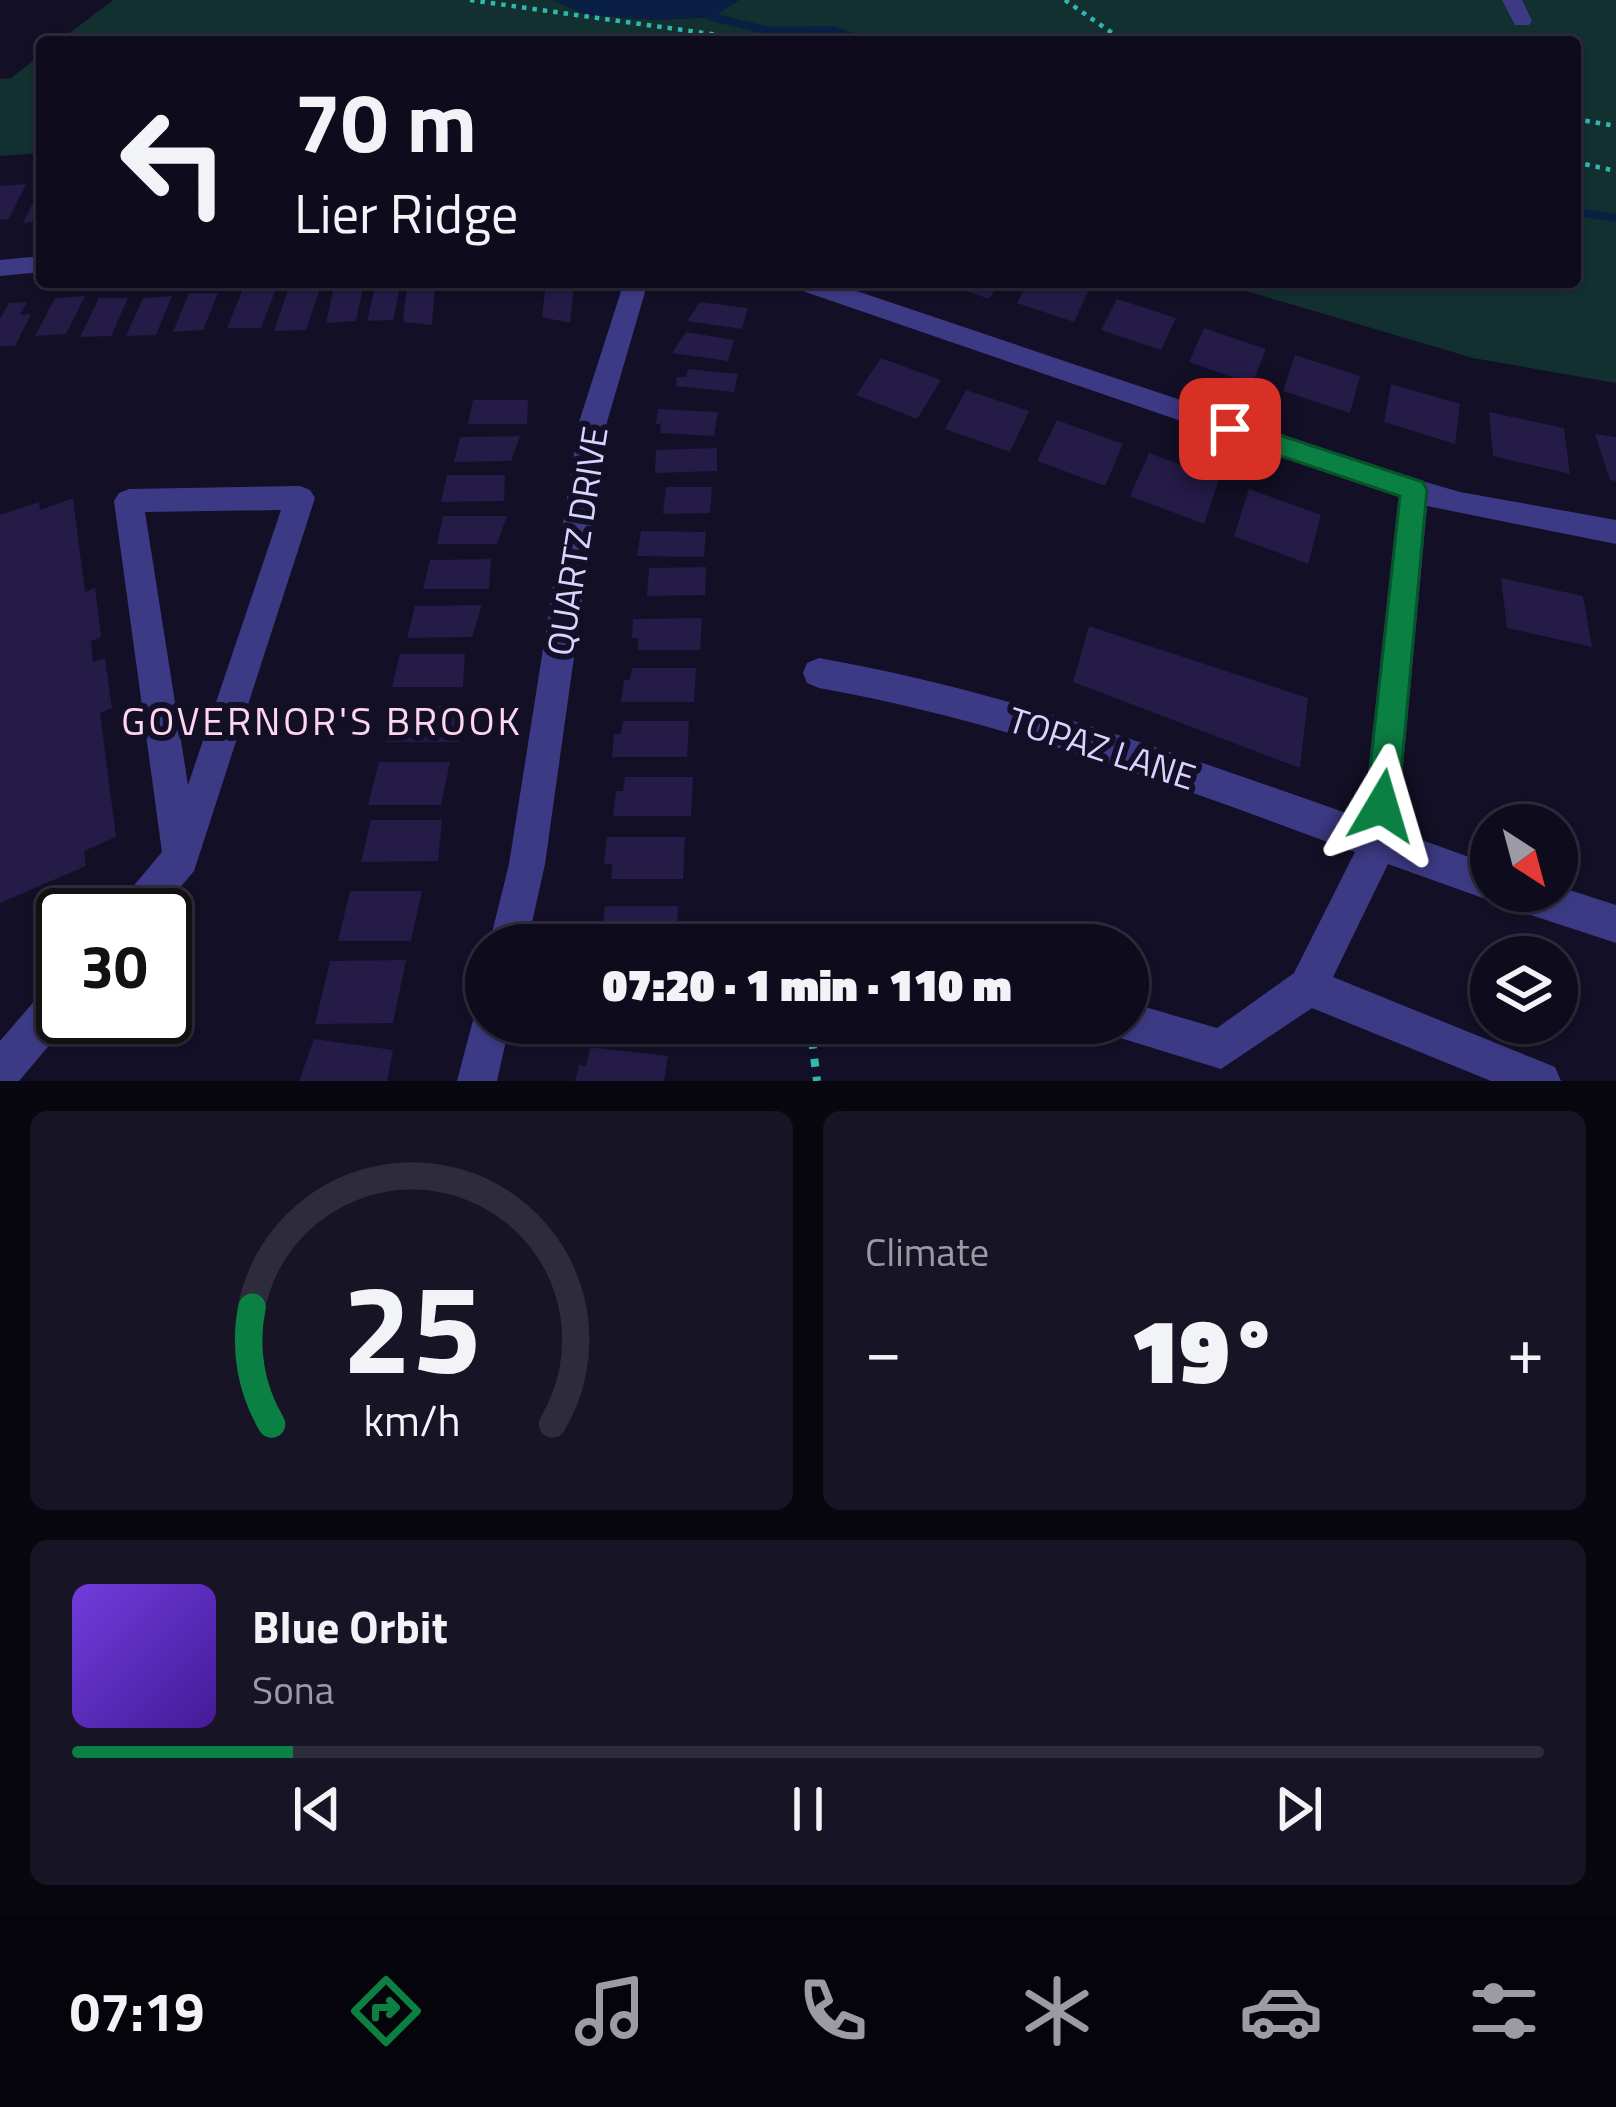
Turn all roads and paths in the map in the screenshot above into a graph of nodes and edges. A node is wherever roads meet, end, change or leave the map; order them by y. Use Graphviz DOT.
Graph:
graph roads {
  1 [pos="470,0"];
  2 [pos="1065,0"];
  3 [pos="1512,0"];
  4 [pos="1522,21"];
  5 [pos="725,36"];
  6 [pos="1116,36"];
  7 [pos="1581,120"];
  8 [pos="1616,126"];
  9 [pos="1581,163"];
  10 [pos="1616,171"];
  11 [pos="36,265"];
  12 [pos="0,268"];
  13 [pos="634,288"];
  14 [pos="821,288"];
  15 [pos="1414,490"];
  16 [pos="1616,532"];
  17 [pos="820,673"];
  18 [pos="1378,845"];
  19 [pos="182,858"];
  20 [pos="1470,876"];
  21 [pos="156,888"];
  22 [pos="1578,911"];
  23 [pos="513,924"];
  24 [pos="1616,924"];
  25 [pos="1308,987"];
  26 [pos="1149,1028"];
  27 [pos="36,1030"];
  28 [pos="485,1044"];
  29 [pos="813,1044"];
  30 [pos="0,1072"];
  31 [pos="477,1081"];
  32 [pos="817,1081"];
  33 [pos="1541,1081"];
  1 -- 5 [label="path"];
  2 -- 6 [label="path"];
  3 -- 4 [label="street"];
  7 -- 8 [label="path"];
  9 -- 10 [label="path"];
  11 -- 12 [label="street"];
  13 -- 23 [label="street, QUARTZ DRIVE"];
  14 -- 15 [label="street"];
  15 -- 16 [label="street"];
  15 -- 18 [label="street"];
  17 -- 18 [label="street, TOPAZ LANE"];
  18 -- 20 [label="street, TOPAZ LANE"];
  18 -- 25 [label="street"];
  19 -- 19 [label="street"];
  19 -- 21 [label="street"];
  22 -- 24 [label="street"];
  25 -- 26 [label="street"];
  25 -- 33 [label="street"];
  27 -- 30 [label="street"];
  28 -- 31 [label="street"];
  29 -- 32 [label="path"];
}
